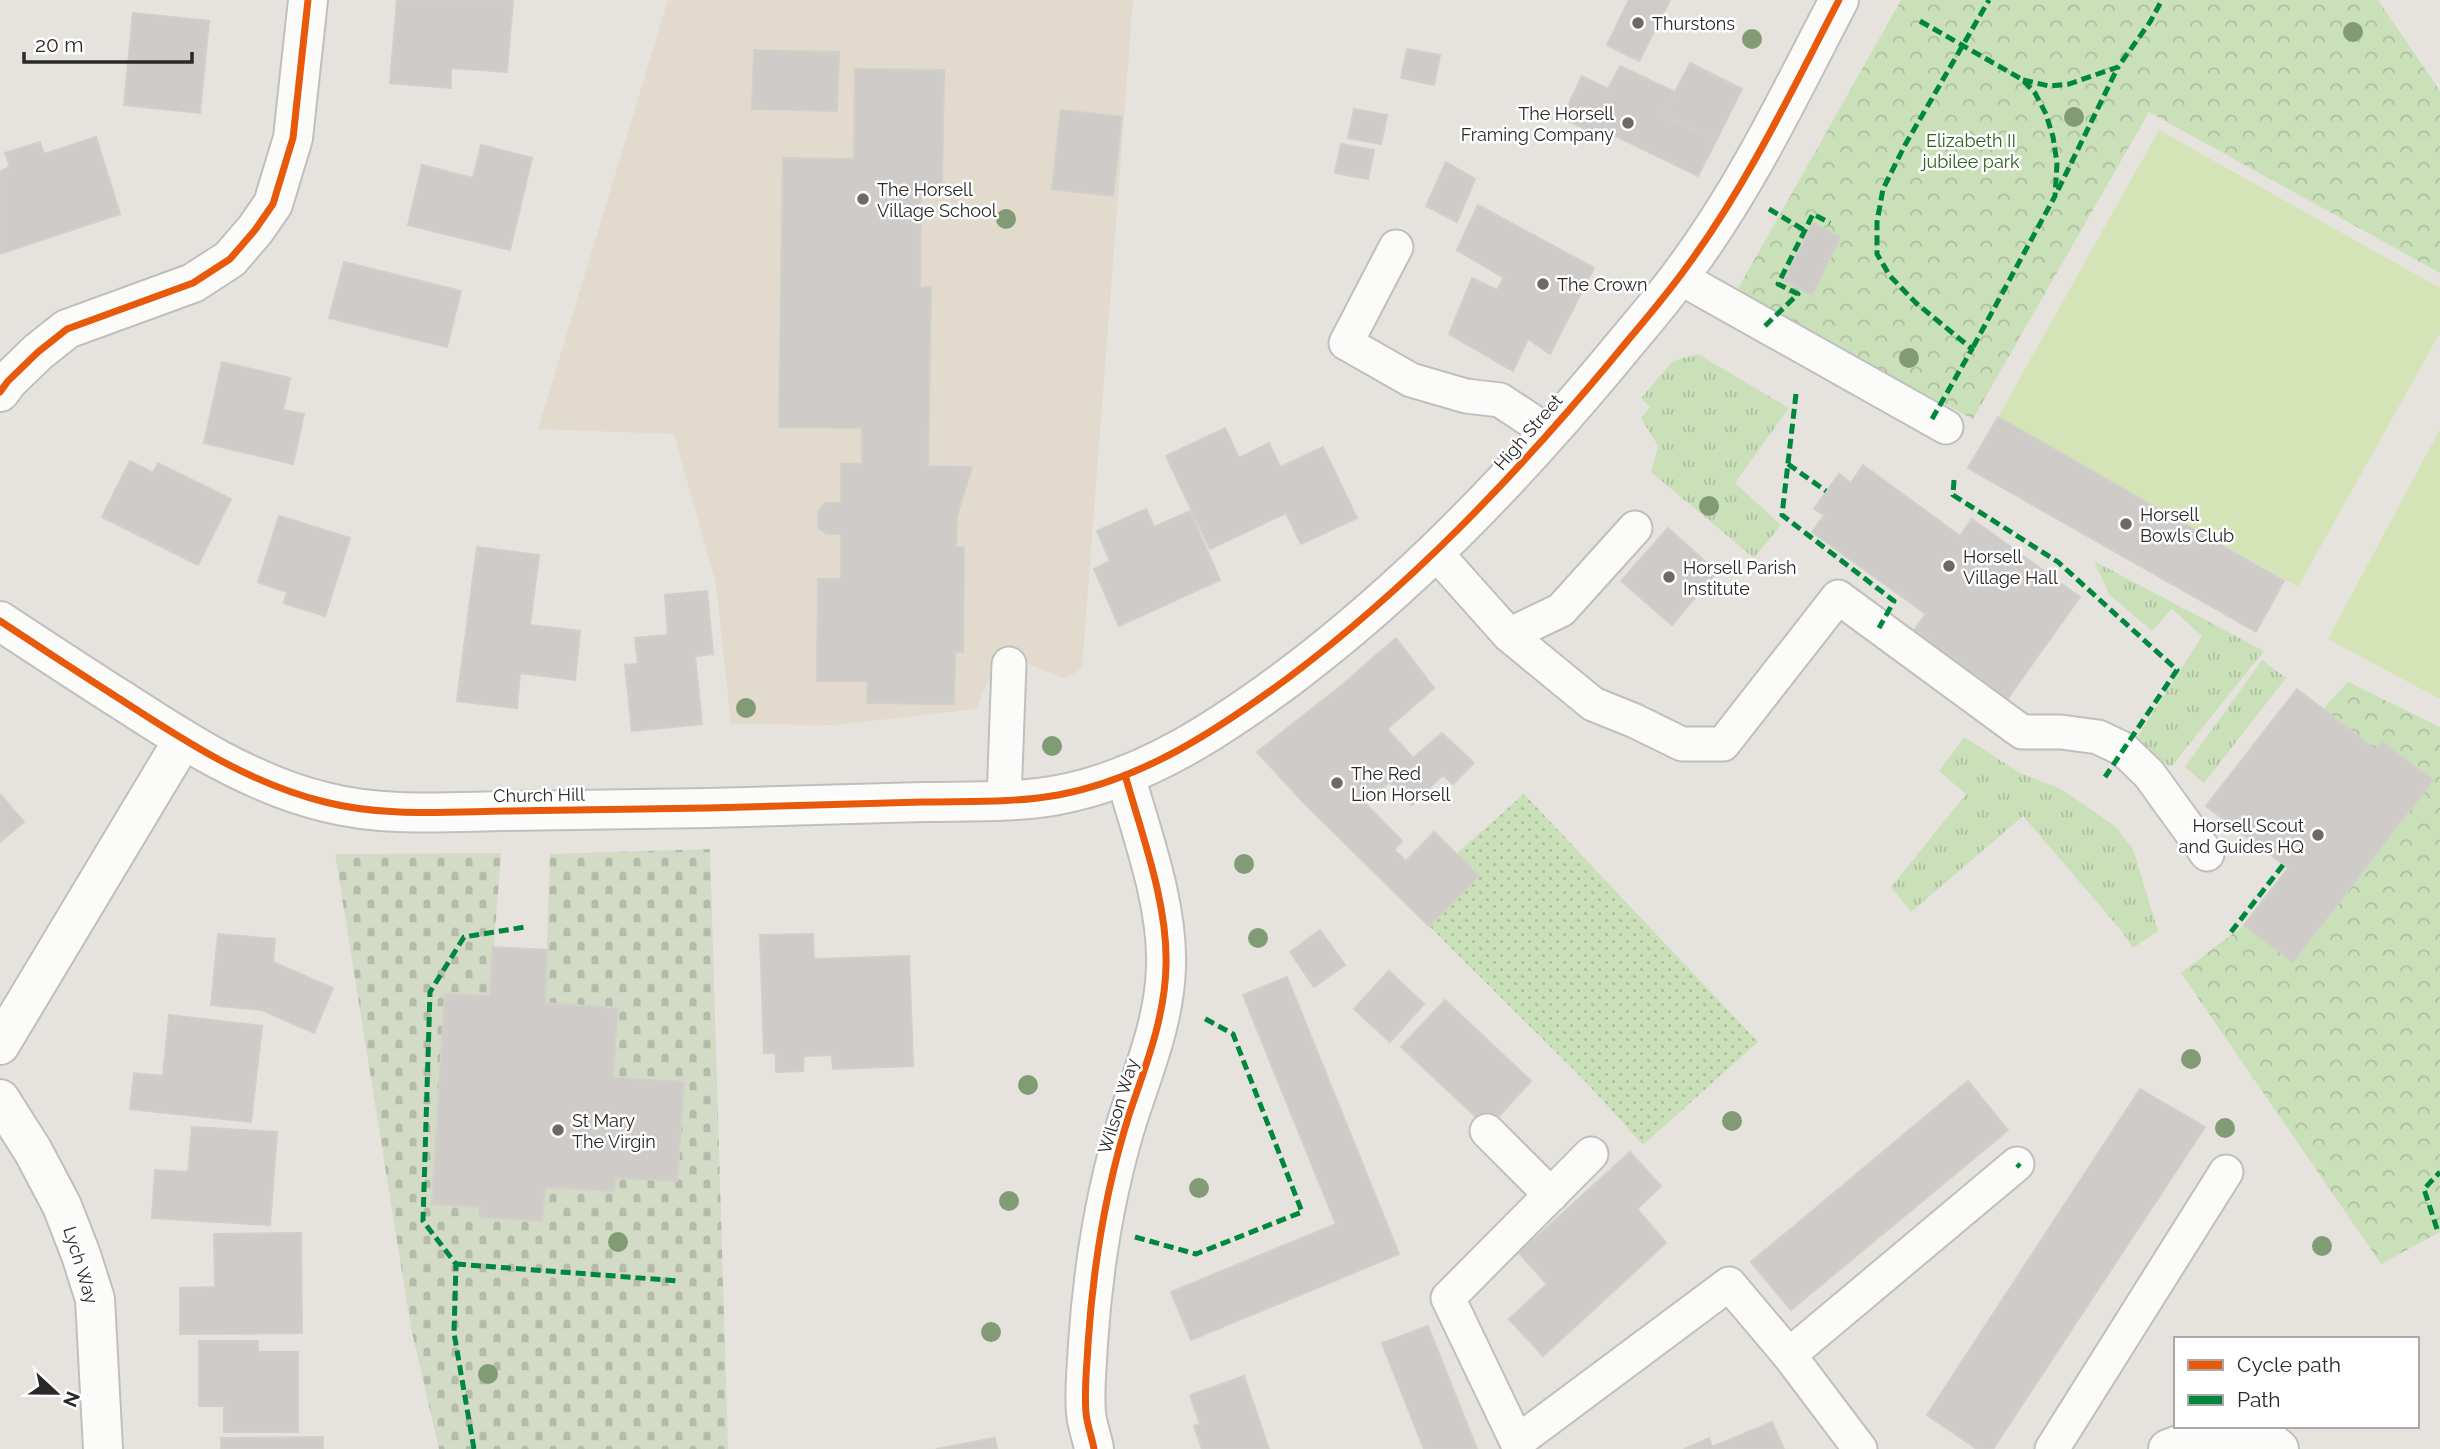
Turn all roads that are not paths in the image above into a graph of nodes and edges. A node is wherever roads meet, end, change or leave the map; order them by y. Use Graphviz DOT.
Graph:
graph roads {
  1 [pos="307,0"];
  2 [pos="1839,0"];
  3 [pos="1396,247"];
  4 [pos="1679,277"];
  5 [pos="0,392"];
  6 [pos="1946,427"];
  7 [pos="1550,433"];
  8 [pos="1636,528"];
  9 [pos="1435,552"];
  10 [pos="0,621"];
  11 [pos="1509,635"];
  12 [pos="1009,664"];
  13 [pos="183,740"];
  14 [pos="1125,775"];
  15 [pos="1004,800"];
  16 [pos="2207,854"];
  17 [pos="0,1045"];
  18 [pos="0,1099"];
  19 [pos="1487,1131"];
  20 [pos="1591,1154"];
  21 [pos="2017,1164"];
  22 [pos="2226,1172"];
  23 [pos="1551,1195"];
  24 [pos="1789,1355"];
  25 [pos="103,1449"];
  26 [pos="1094,1449"];
  27 [pos="1860,1449"];
  28 [pos="2052,1449"];
  29 [pos="2168,1449"];
  30 [pos="2279,1449"];
  1 -- 5 [label="street"];
  2 -- 4 [label="street, High Street"];
  3 -- 7 [label="lane"];
  4 -- 6 [label="lane"];
  4 -- 7 [label="street, High Street"];
  7 -- 9 [label="street, High Street"];
  8 -- 11 [label="lane"];
  9 -- 11 [label="lane"];
  9 -- 14 [label="street, High Street"];
  10 -- 13 [label="street, Church Hill"];
  11 -- 16 [label="lane"];
  12 -- 15 [label="lane"];
  13 -- 15 [label="street, Church Hill"];
  13 -- 17 [label="street"];
  14 -- 15 [label="street, Church Hill"];
  14 -- 26 [label="street, Wilson Way"];
  18 -- 25 [label="street, Lych Way"];
  19 -- 23 [label="lane"];
  20 -- 23 [label="lane"];
  21 -- 24 [label="lane"];
  22 -- 28 [label="lane"];
  23 -- 24 [label="lane"];
  24 -- 27 [label="lane"];
  29 -- 30 [label="street"];
}
